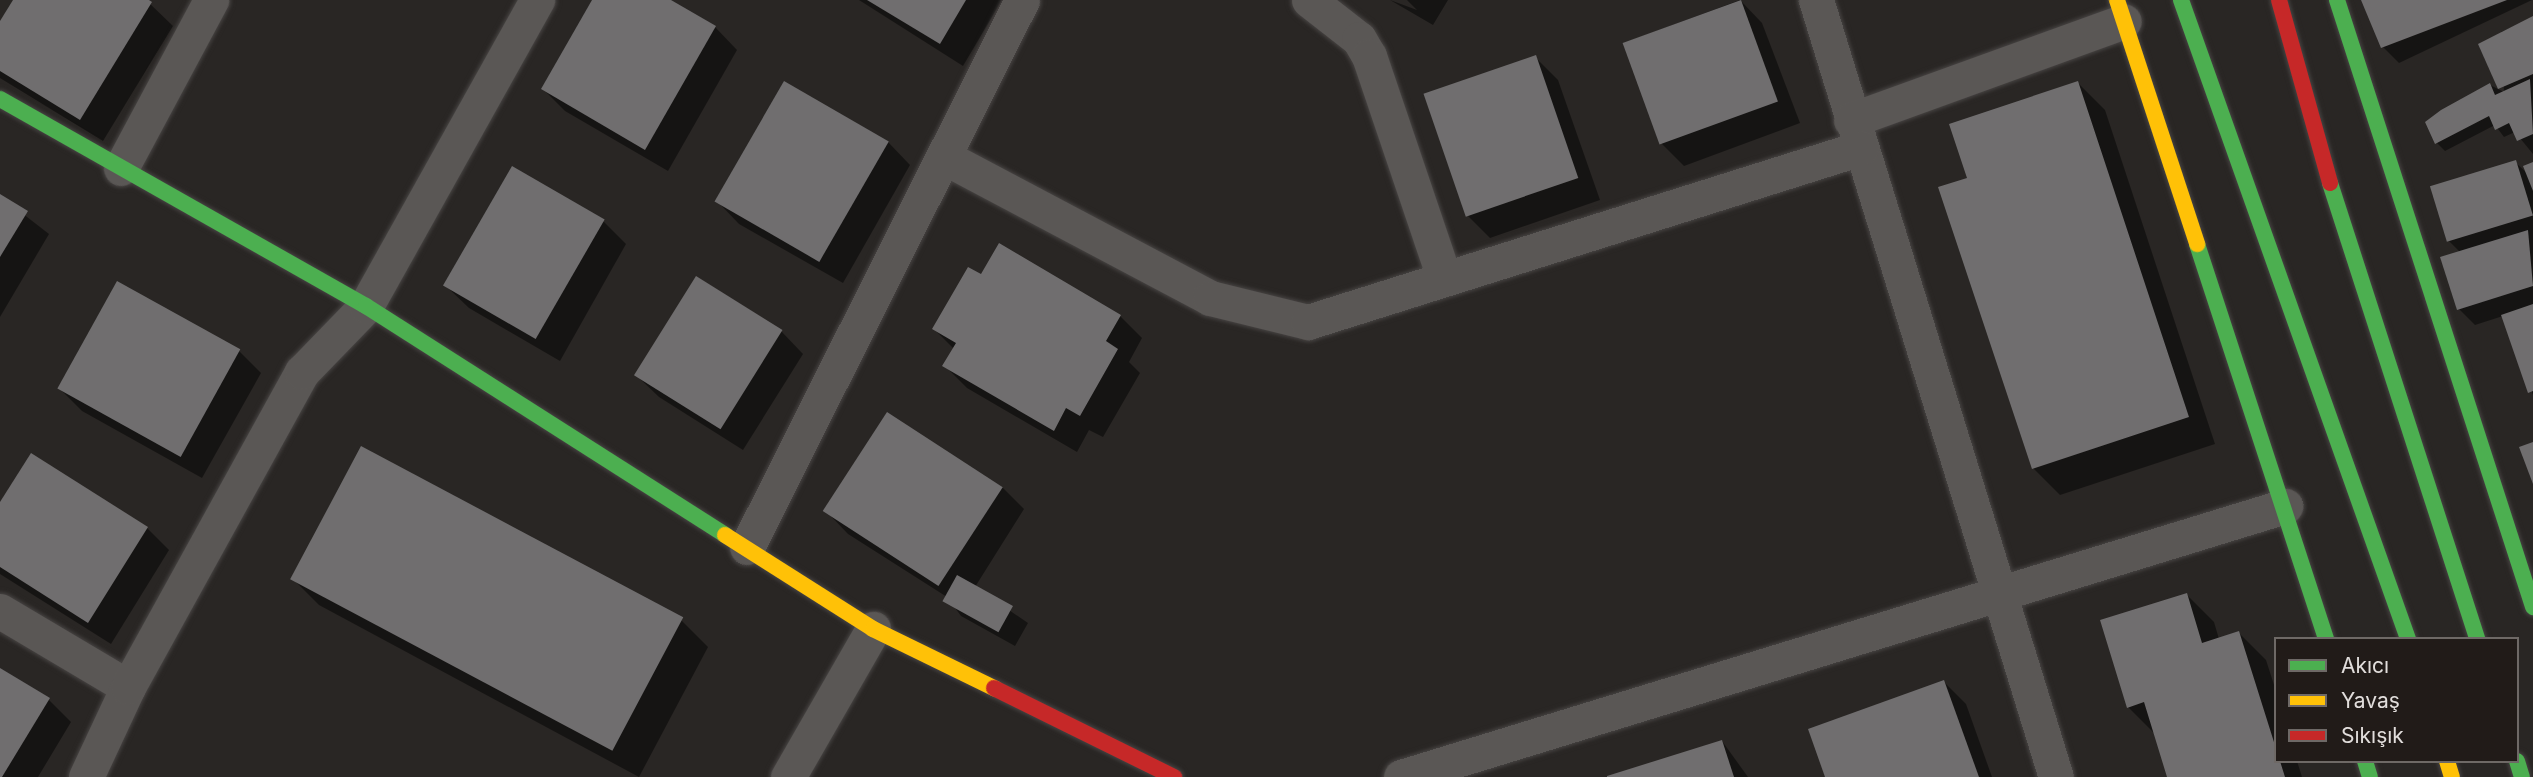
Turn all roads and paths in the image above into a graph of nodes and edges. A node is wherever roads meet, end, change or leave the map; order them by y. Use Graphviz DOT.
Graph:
graph roads {
  1 [pos="211,0"];
  2 [pos="537,0"];
  3 [pos="1022,0"];
  4 [pos="1309,0"];
  5 [pos="1816,0"];
  6 [pos="2181,0"];
  7 [pos="2279,0"];
  8 [pos="2337,0"];
  9 [pos="2121,10"];
  10 [pos="0,99"];
  11 [pos="1856,134"];
  12 [pos="944,157"];
  13 [pos="121,168"];
  14 [pos="1444,278"];
  15 [pos="366,306"];
  16 [pos="2285,506"];
  17 [pos="747,547"];
  18 [pos="1998,599"];
  19 [pos="2533,607"];
  20 [pos="0,611"];
  21 [pos="873,629"];
  22 [pos="2325,637"];
  23 [pos="2407,637"];
  24 [pos="2476,637"];
  25 [pos="128,687"];
  26 [pos="86,777"];
  27 [pos="788,777"];
  28 [pos="1174,777"];
  29 [pos="1401,777"];
  30 [pos="2056,777"];
  1 -- 13 [label="street"];
  2 -- 15 [label="street"];
  3 -- 12 [label="street"];
  4 -- 14 [label="street"];
  5 -- 11 [label="street"];
  6 -- 23 [label="street"];
  7 -- 24 [label="street"];
  8 -- 19 [label="street"];
  9 -- 11 [label="street"];
  9 -- 16 [label="street"];
  10 -- 13 [label="street"];
  11 -- 14 [label="street"];
  11 -- 18 [label="street"];
  12 -- 14 [label="street"];
  12 -- 17 [label="street"];
  13 -- 15 [label="street"];
  15 -- 17 [label="street"];
  15 -- 25 [label="street"];
  16 -- 18 [label="street"];
  16 -- 22 [label="street"];
  17 -- 21 [label="street"];
  18 -- 29 [label="street"];
  18 -- 30 [label="street"];
  20 -- 25 [label="street"];
  21 -- 27 [label="street"];
  21 -- 28 [label="street"];
  25 -- 26 [label="street"];
}
